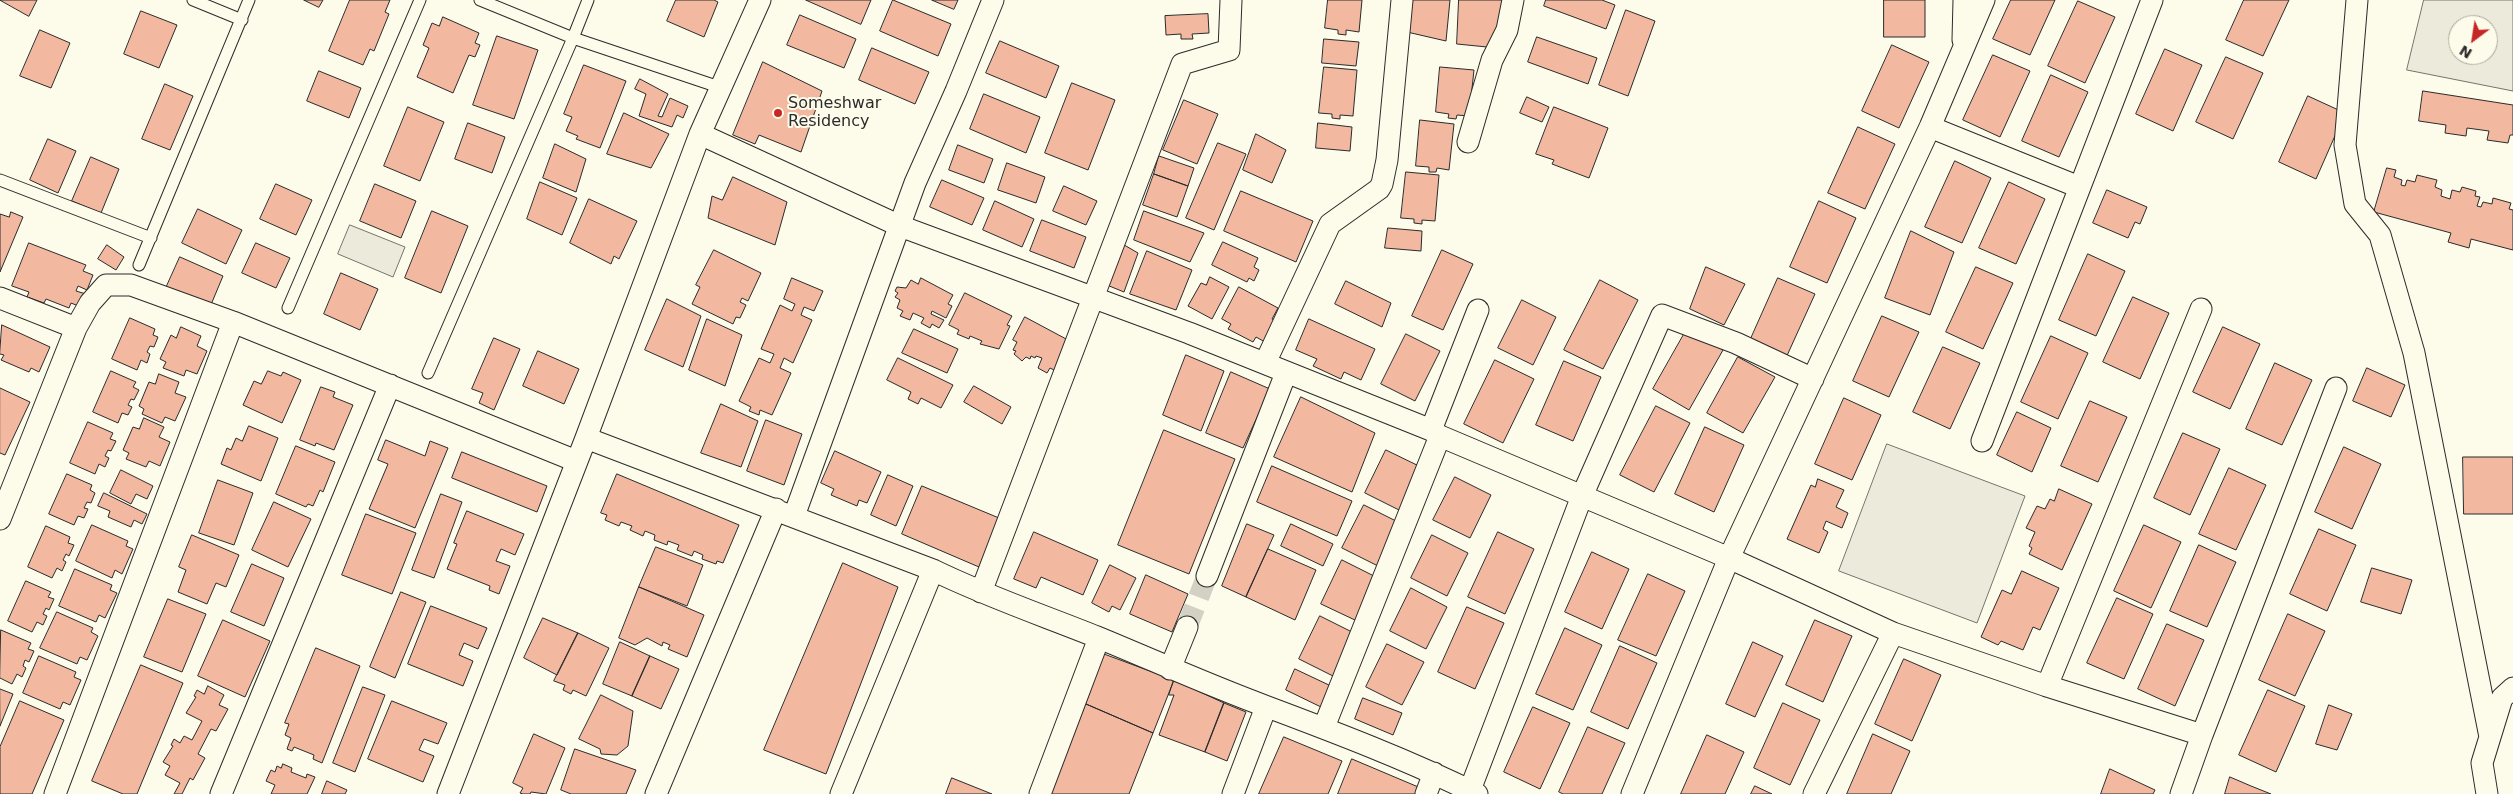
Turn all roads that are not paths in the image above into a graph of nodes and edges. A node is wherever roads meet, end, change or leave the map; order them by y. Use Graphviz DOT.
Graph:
graph roads {
  1 [pos="193,0"];
  2 [pos="249,0"];
  3 [pos="420,0"];
  4 [pos="480,0"];
  5 [pos="588,0"];
  6 [pos="760,0"];
  7 [pos="993,0"];
  8 [pos="1231,0"];
  9 [pos="1402,0"];
  10 [pos="1513,0"];
  11 [pos="1964,0"];
  12 [pos="1984,0"];
  13 [pos="2152,0"];
  14 [pos="2357,0"];
  15 [pos="242,20"];
  16 [pos="573,38"];
  17 [pos="1963,50"];
  18 [pos="719,87"];
  19 [pos="1930,127"];
  20 [pos="700,134"];
  21 [pos="1468,142"];
  22 [pos="0,180"];
  23 [pos="2079,187"];
  24 [pos="900,226"];
  25 [pos="151,238"];
  26 [pos="139,265"];
  27 [pos="0,298"];
  28 [pos="1091,298"];
  29 [pos="288,308"];
  30 [pos="2201,309"];
  31 [pos="1478,310"];
  32 [pos="233,322"];
  33 [pos="76,328"];
  34 [pos="1265,363"];
  35 [pos="428,373"];
  36 [pos="1286,373"];
  37 [pos="1813,379"];
  38 [pos="390,385"];
  39 [pos="2336,388"];
  40 [pos="1435,433"];
  41 [pos="586,438"];
  42 [pos="1982,441"];
  43 [pos="576,461"];
  44 [pos="1582,496"];
  45 [pos="785,512"];
  46 [pos="0,519"];
  47 [pos="1729,558"];
  48 [pos="933,570"];
  49 [pos="1207,576"];
  50 [pos="981,592"];
  51 [pos="1187,627"];
  52 [pos="1893,633"];
  53 [pos="1099,638"];
  54 [pos="1170,669"];
  55 [pos="2047,686"];
  56 [pos="2513,688"];
  57 [pos="1266,707"];
  58 [pos="1324,727"];
  59 [pos="2202,735"];
  60 [pos="2490,738"];
  61 [pos="1434,773"];
  62 [pos="1474,792"];
  63 [pos="55,794"];
  64 [pos="221,794"];
  65 [pos="448,794"];
  66 [pos="656,794"];
  67 [pos="840,794"];
  68 [pos="1040,794"];
  69 [pos="1233,794"];
  70 [pos="1426,794"];
  71 [pos="1632,794"];
  72 [pos="1814,794"];
  73 [pos="2181,794"];
  74 [pos="2487,794"];
  1 -- 15 [label="lane"];
  2 -- 15 [label="lane"];
  3 -- 29 [label="lane"];
  4 -- 16 [label="lane"];
  5 -- 16 [label="lane"];
  6 -- 18 [label="street"];
  7 -- 24 [label="street"];
  8 -- 28 [label="street"];
  9 -- 34 [label="street"];
  10 -- 21 [label="street"];
  11 -- 17 [label="street"];
  12 -- 17 [label="street"];
  13 -- 23 [label="street"];
  14 -- 60 [label="street"];
  15 -- 25 [label="lane"];
  16 -- 18 [label="lane"];
  16 -- 35 [label="lane"];
  17 -- 19 [label="street"];
  18 -- 20 [label="street"];
  19 -- 23 [label="street"];
  19 -- 37 [label="street"];
  20 -- 24 [label="street"];
  20 -- 41 [label="street"];
  22 -- 25 [label="lane"];
  23 -- 42 [label="street"];
  24 -- 28 [label="street"];
  24 -- 45 [label="street"];
  25 -- 26 [label="lane"];
  27 -- 33 [label="street"];
  28 -- 34 [label="street"];
  28 -- 50 [label="street"];
  30 -- 55 [label="street"];
  31 -- 40 [label="street"];
  32 -- 33 [label="street"];
  32 -- 38 [label="street"];
  32 -- 63 [label="street"];
  33 -- 46 [label="street"];
  34 -- 36 [label="street"];
  36 -- 40 [label="street"];
  36 -- 49 [label="street"];
  37 -- 44 [label="street"];
  37 -- 47 [label="street"];
  38 -- 43 [label="street"];
  38 -- 64 [label="street"];
  39 -- 59 [label="street"];
  40 -- 44 [label="street"];
  40 -- 58 [label="street"];
  41 -- 43 [label="street"];
  41 -- 45 [label="street"];
  43 -- 65 [label="street"];
  44 -- 47 [label="street"];
  44 -- 62 [label="street"];
  45 -- 48 [label="street"];
  45 -- 66 [label="street"];
  47 -- 52 [label="street"];
  47 -- 71 [label="street"];
  48 -- 50 [label="street"];
  48 -- 67 [label="street"];
  50 -- 53 [label="street"];
  51 -- 54 [label="street"];
  52 -- 55 [label="street"];
  52 -- 72 [label="street"];
  53 -- 54 [label="street"];
  53 -- 68 [label="street"];
  54 -- 57 [label="street"];
  55 -- 59 [label="street"];
  56 -- 60 [label="street"];
  57 -- 58 [label="street"];
  57 -- 69 [label="street"];
  58 -- 61 [label="street"];
  59 -- 73 [label="street"];
  60 -- 74 [label="street"];
  61 -- 62 [label="street"];
  61 -- 70 [label="street"];
}
